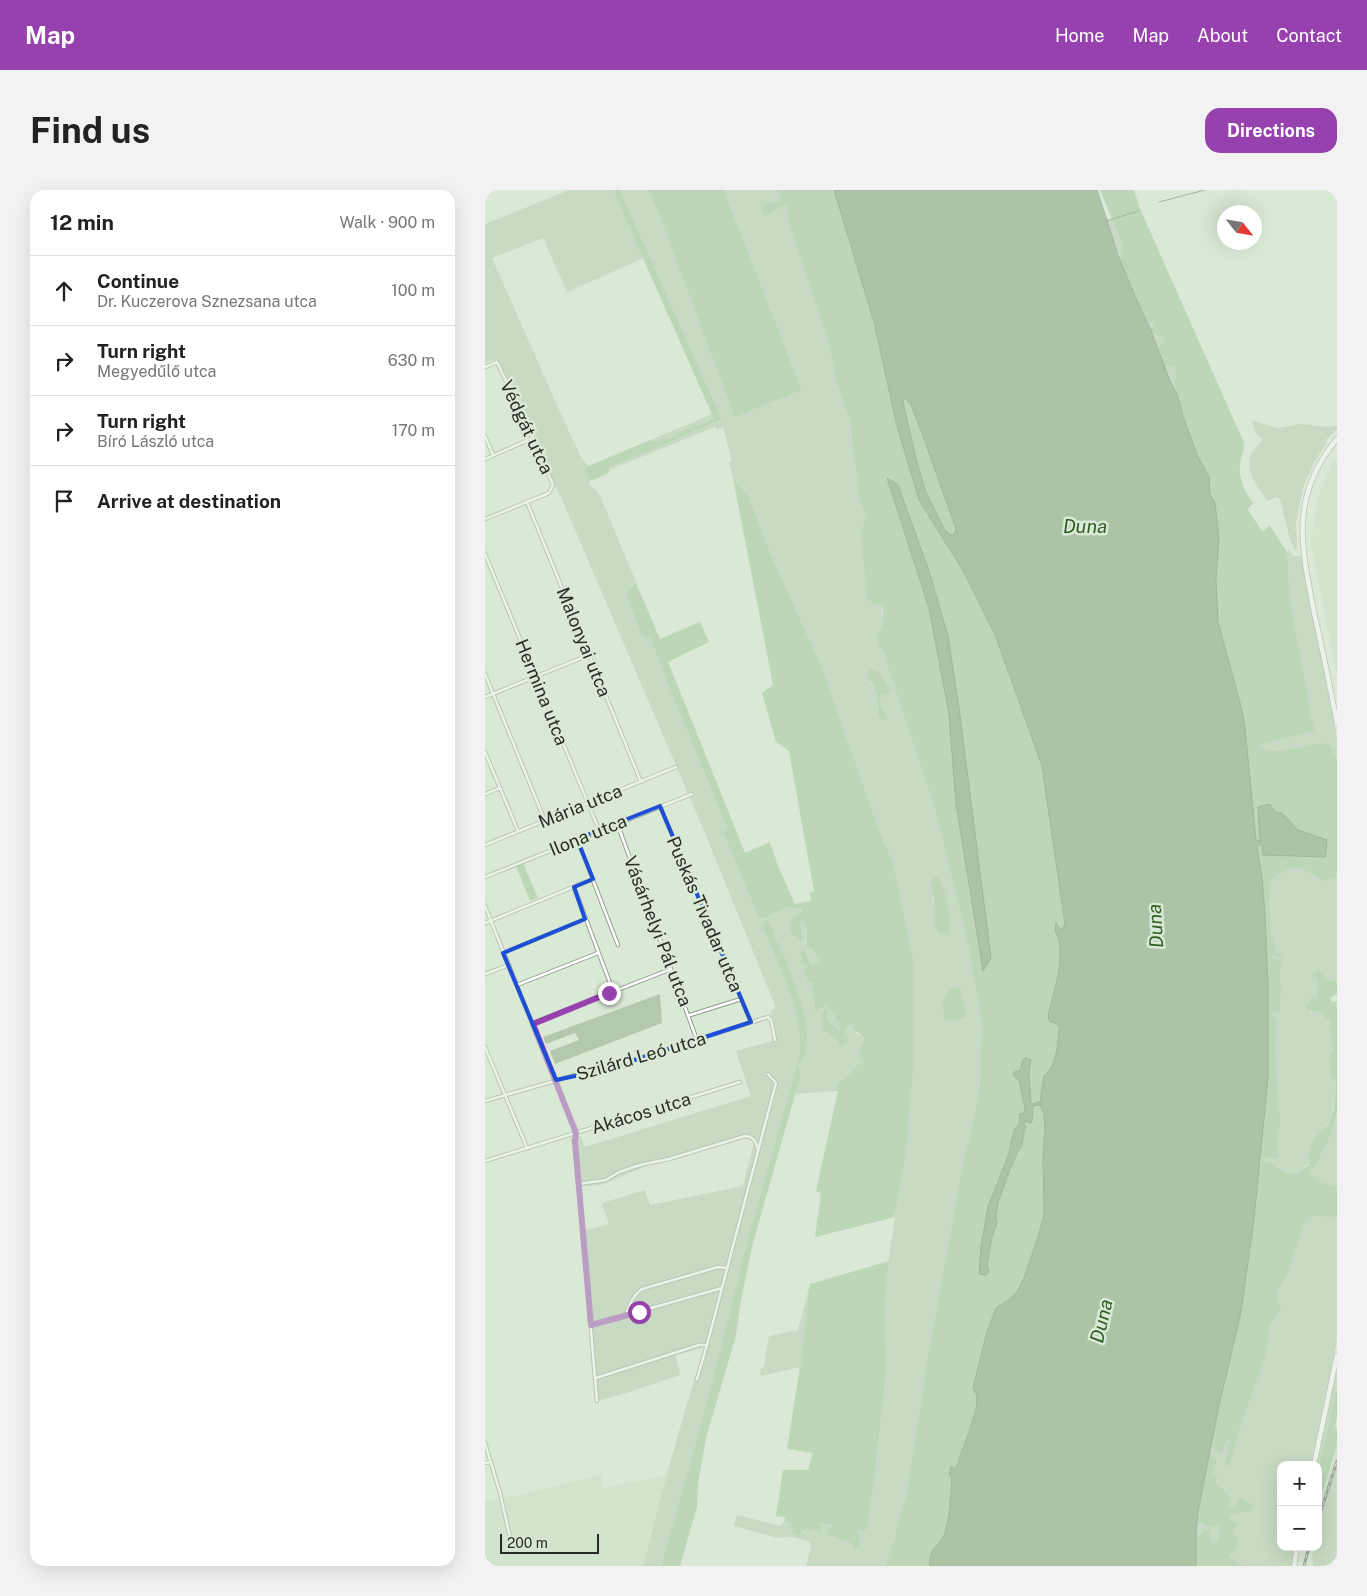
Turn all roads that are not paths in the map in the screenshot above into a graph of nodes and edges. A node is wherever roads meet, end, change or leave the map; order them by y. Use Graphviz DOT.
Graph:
graph roads {
  1 [pos="485,367"];
  2 [pos="485,436"];
  3 [pos="533,438"];
  4 [pos="1337,439"];
  5 [pos="493,455"];
  6 [pos="485,459"];
  7 [pos="527,502"];
  8 [pos="485,519"];
  9 [pos="485,554"];
  10 [pos="589,655"];
  11 [pos="485,674"];
  12 [pos="536,676"];
  13 [pos="493,694"];
  14 [pos="485,697"];
  15 [pos="1337,722"];
  16 [pos="485,752"];
  17 [pos="676,767"];
  18 [pos="641,782"];
  19 [pos="500,788"];
  20 [pos="485,794"];
  21 [pos="692,794"];
  22 [pos="588,803"];
  23 [pos="660,806"];
  24 [pos="545,821"];
  25 [pos="617,823"];
  26 [pos="599,830"];
  27 [pos="519,831"];
  28 [pos="577,840"];
  29 [pos="485,845"];
  30 [pos="485,878"];
  31 [pos="593,879"];
  32 [pos="574,887"];
  33 [pos="485,906"];
  34 [pos="585,919"];
  35 [pos="490,921"];
  36 [pos="485,923"];
  37 [pos="618,945"];
  38 [pos="503,953"];
  39 [pos="598,953"];
  40 [pos="509,965"];
  41 [pos="671,969"];
  42 [pos="485,974"];
  43 [pos="517,985"];
  44 [pos="613,991"];
  45 [pos="741,999"];
  46 [pos="689,1016"];
  47 [pos="751,1022"];
  48 [pos="533,1024"];
  49 [pos="697,1040"];
  50 [pos="775,1040"];
  51 [pos="485,1047"];
  52 [pos="768,1074"];
  53 [pos="556,1080"];
  54 [pos="740,1082"];
  55 [pos="504,1095"];
  56 [pos="485,1101"];
  57 [pos="576,1133"];
  58 [pos="527,1148"];
  59 [pos="758,1155"];
  60 [pos="485,1161"];
  61 [pos="579,1184"];
  62 [pos="728,1268"];
  63 [pos="722,1288"];
  64 [pos="626,1315"];
  65 [pos="591,1325"];
  66 [pos="707,1345"];
  67 [pos="1337,1355"];
  68 [pos="596,1378"];
  69 [pos="697,1379"];
  70 [pos="597,1400"];
  71 [pos="485,1443"];
  72 [pos="1315,1461"];
  73 [pos="491,1462"];
  74 [pos="485,1463"];
  75 [pos="510,1537"];
  76 [pos="1296,1551"];
  77 [pos="1294,1566"];
  1 -- 3 [label="street, Védgát utca"];
  2 -- 5 [label="street"];
  3 -- 5 [label="street"];
  3 -- 7 [label="street, Védgát utca"];
  4 -- 15 [label="main road"];
  5 -- 6 [label="street"];
  7 -- 8 [label="street"];
  7 -- 10 [label="street, Malonyai utca"];
  9 -- 12 [label="street, Hermina utca"];
  10 -- 12 [label="street"];
  10 -- 18 [label="street, Malonyai utca"];
  11 -- 13 [label="street"];
  12 -- 13 [label="street"];
  12 -- 22 [label="street, Hermina utca"];
  13 -- 14 [label="street"];
  13 -- 24 [label="street"];
  16 -- 19 [label="street"];
  17 -- 18 [label="street, Mária utca"];
  18 -- 22 [label="street, Mária utca"];
  19 -- 20 [label="street"];
  19 -- 27 [label="street"];
  21 -- 23 [label="street, Ilona utca"];
  22 -- 24 [label="street, Mária utca"];
  22 -- 26 [label="street, Hermina utca"];
  23 -- 25 [label="street, Ilona utca"];
  23 -- 45 [label="street, Puskás Tivadar utca"];
  24 -- 27 [label="street, Mária utca"];
  25 -- 26 [label="street, Ilona utca"];
  25 -- 41 [label="street, Vásárhelyi Pál utca"];
  26 -- 28 [label="street, Ilona utca"];
  27 -- 29 [label="street, Mária utca"];
  28 -- 30 [label="street, Ilona utca"];
  28 -- 31 [label="street"];
  31 -- 32 [label="street"];
  31 -- 37 [label="street"];
  32 -- 34 [label="street"];
  32 -- 35 [label="street"];
  33 -- 35 [label="street"];
  34 -- 38 [label="street"];
  34 -- 39 [label="street"];
  35 -- 36 [label="street"];
  35 -- 38 [label="street"];
  38 -- 40 [label="street"];
  39 -- 43 [label="street"];
  39 -- 44 [label="street"];
  40 -- 42 [label="street"];
  40 -- 43 [label="street"];
  41 -- 44 [label="street"];
  41 -- 46 [label="street, Vásárhelyi Pál utca"];
  43 -- 48 [label="street"];
  44 -- 48 [label="street"];
  45 -- 46 [label="street"];
  45 -- 47 [label="street, Puskás Tivadar utca"];
  46 -- 49 [label="street, Vásárhelyi Pál utca"];
  47 -- 49 [label="street, Szilárd Leó utca"];
  47 -- 50 [label="street, Szilárd Leó utca"];
  48 -- 53 [label="street"];
  49 -- 53 [label="street, Szilárd Leó utca"];
  51 -- 55 [label="street"];
  52 -- 59 [label="street"];
  53 -- 55 [label="street, Szilárd Leó utca"];
  53 -- 57 [label="street"];
  54 -- 57 [label="street, Akácos utca"];
  55 -- 56 [label="street, Szilárd Leó utca"];
  55 -- 58 [label="street"];
  57 -- 58 [label="street, Akácos utca"];
  57 -- 61 [label="street"];
  58 -- 60 [label="street, Akácos utca"];
  59 -- 61 [label="street"];
  59 -- 62 [label="street"];
  61 -- 65 [label="street"];
  62 -- 63 [label="street"];
  62 -- 64 [label="street"];
  63 -- 64 [label="street"];
  63 -- 66 [label="street"];
  64 -- 65 [label="street"];
  65 -- 68 [label="street"];
  66 -- 68 [label="street"];
  66 -- 69 [label="street"];
  67 -- 72 [label="main road"];
  68 -- 70 [label="street"];
  71 -- 73 [label="street"];
  73 -- 74 [label="street"];
  73 -- 75 [label="street"];
  76 -- 77 [label="main road"];
}
